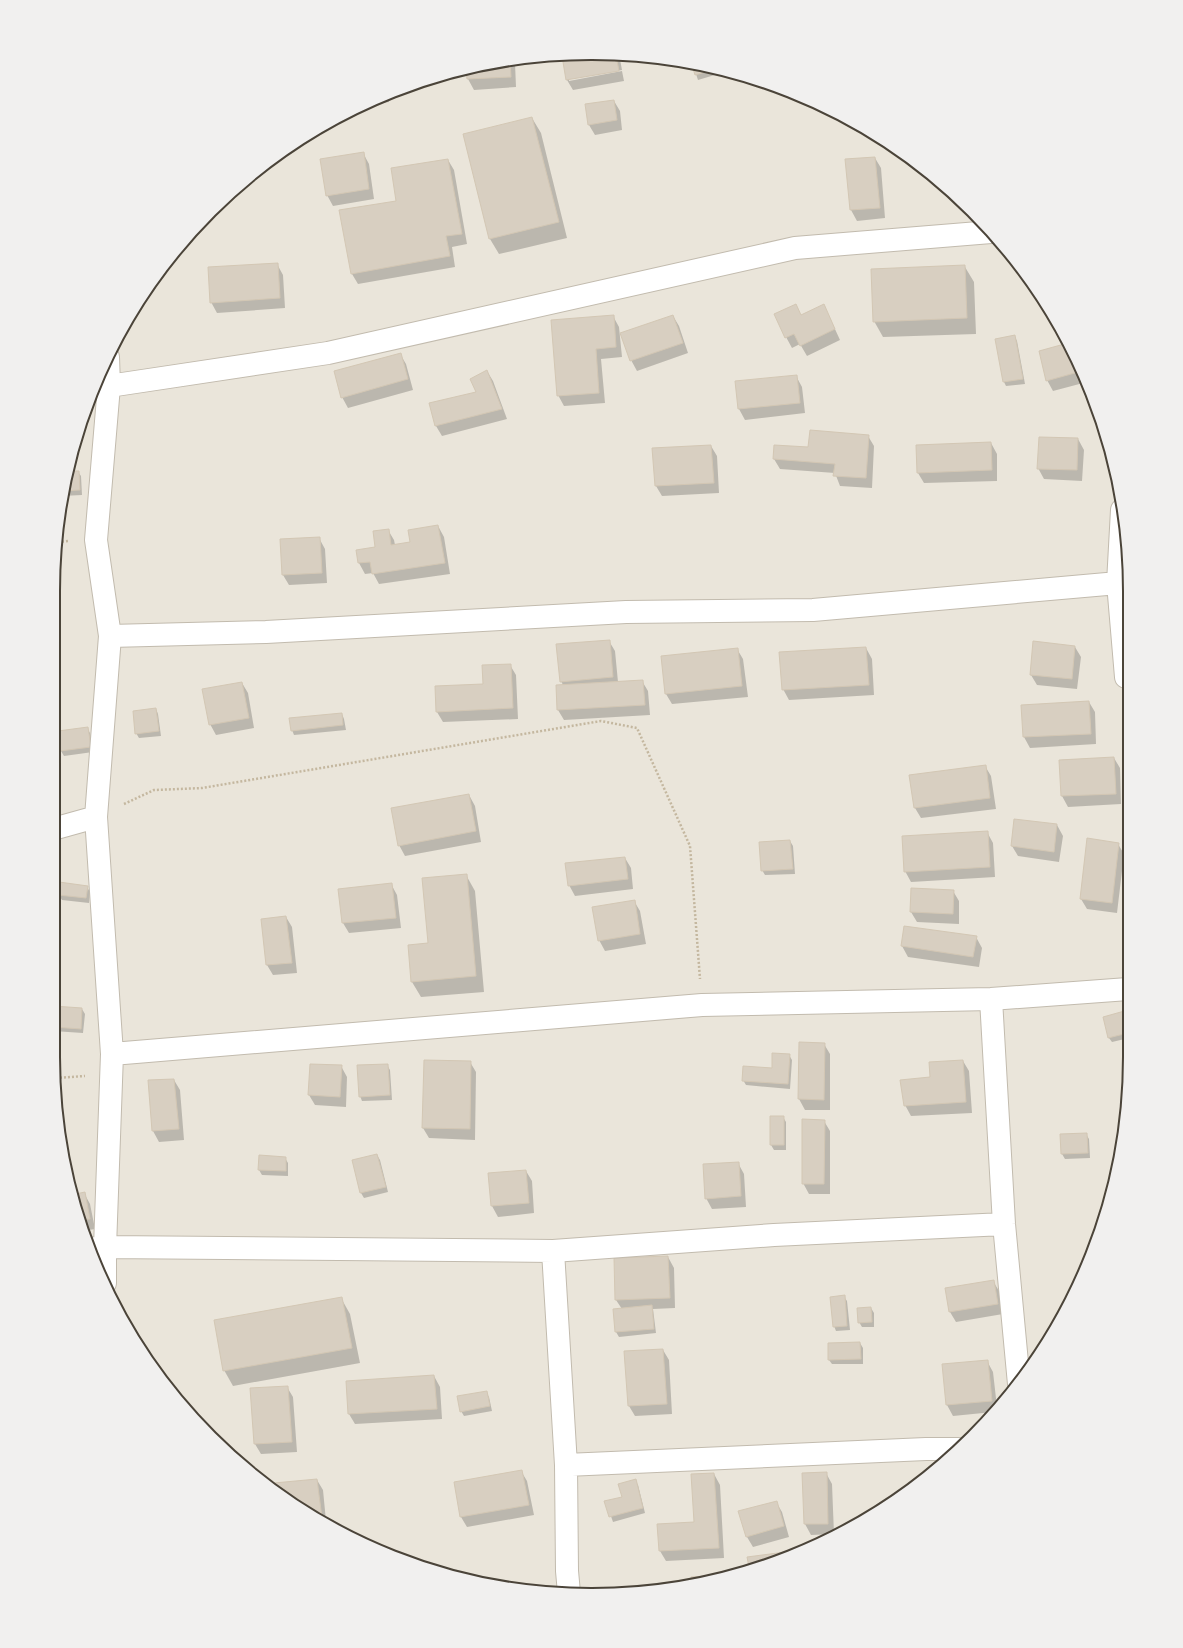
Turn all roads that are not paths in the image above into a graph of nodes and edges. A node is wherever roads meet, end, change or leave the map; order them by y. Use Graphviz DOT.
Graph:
graph roads {
  1 [pos="983,233"];
  2 [pos="108,370"];
  3 [pos="109,386"];
  4 [pos="1120,542"];
  5 [pos="1118,583"];
  6 [pos="110,636"];
  7 [pos="1123,642"];
  8 [pos="96,817"];
  9 [pos="60,827"];
  10 [pos="1123,989"];
  11 [pos="991,998"];
  12 [pos="112,1054"];
  13 [pos="1004,1224"];
  14 [pos="97,1248"];
  15 [pos="552,1251"];
  16 [pos="99,1258"];
  17 [pos="1018,1373"];
  18 [pos="949,1449"];
  19 [pos="566,1465"];
  20 [pos="568,1587"];
  1 -- 3 [label="street"];
  2 -- 3 [label="street"];
  3 -- 6 [label="street"];
  4 -- 5 [label="street"];
  5 -- 6 [label="street"];
  5 -- 7 [label="street"];
  6 -- 8 [label="street"];
  8 -- 9 [label="street"];
  8 -- 12 [label="street"];
  10 -- 11 [label="street"];
  11 -- 12 [label="street"];
  11 -- 13 [label="street"];
  12 -- 14 [label="street"];
  13 -- 15 [label="street"];
  13 -- 17 [label="street"];
  14 -- 15 [label="street"];
  14 -- 16 [label="street"];
  15 -- 19 [label="street"];
  18 -- 19 [label="street"];
  19 -- 20 [label="street"];
}
